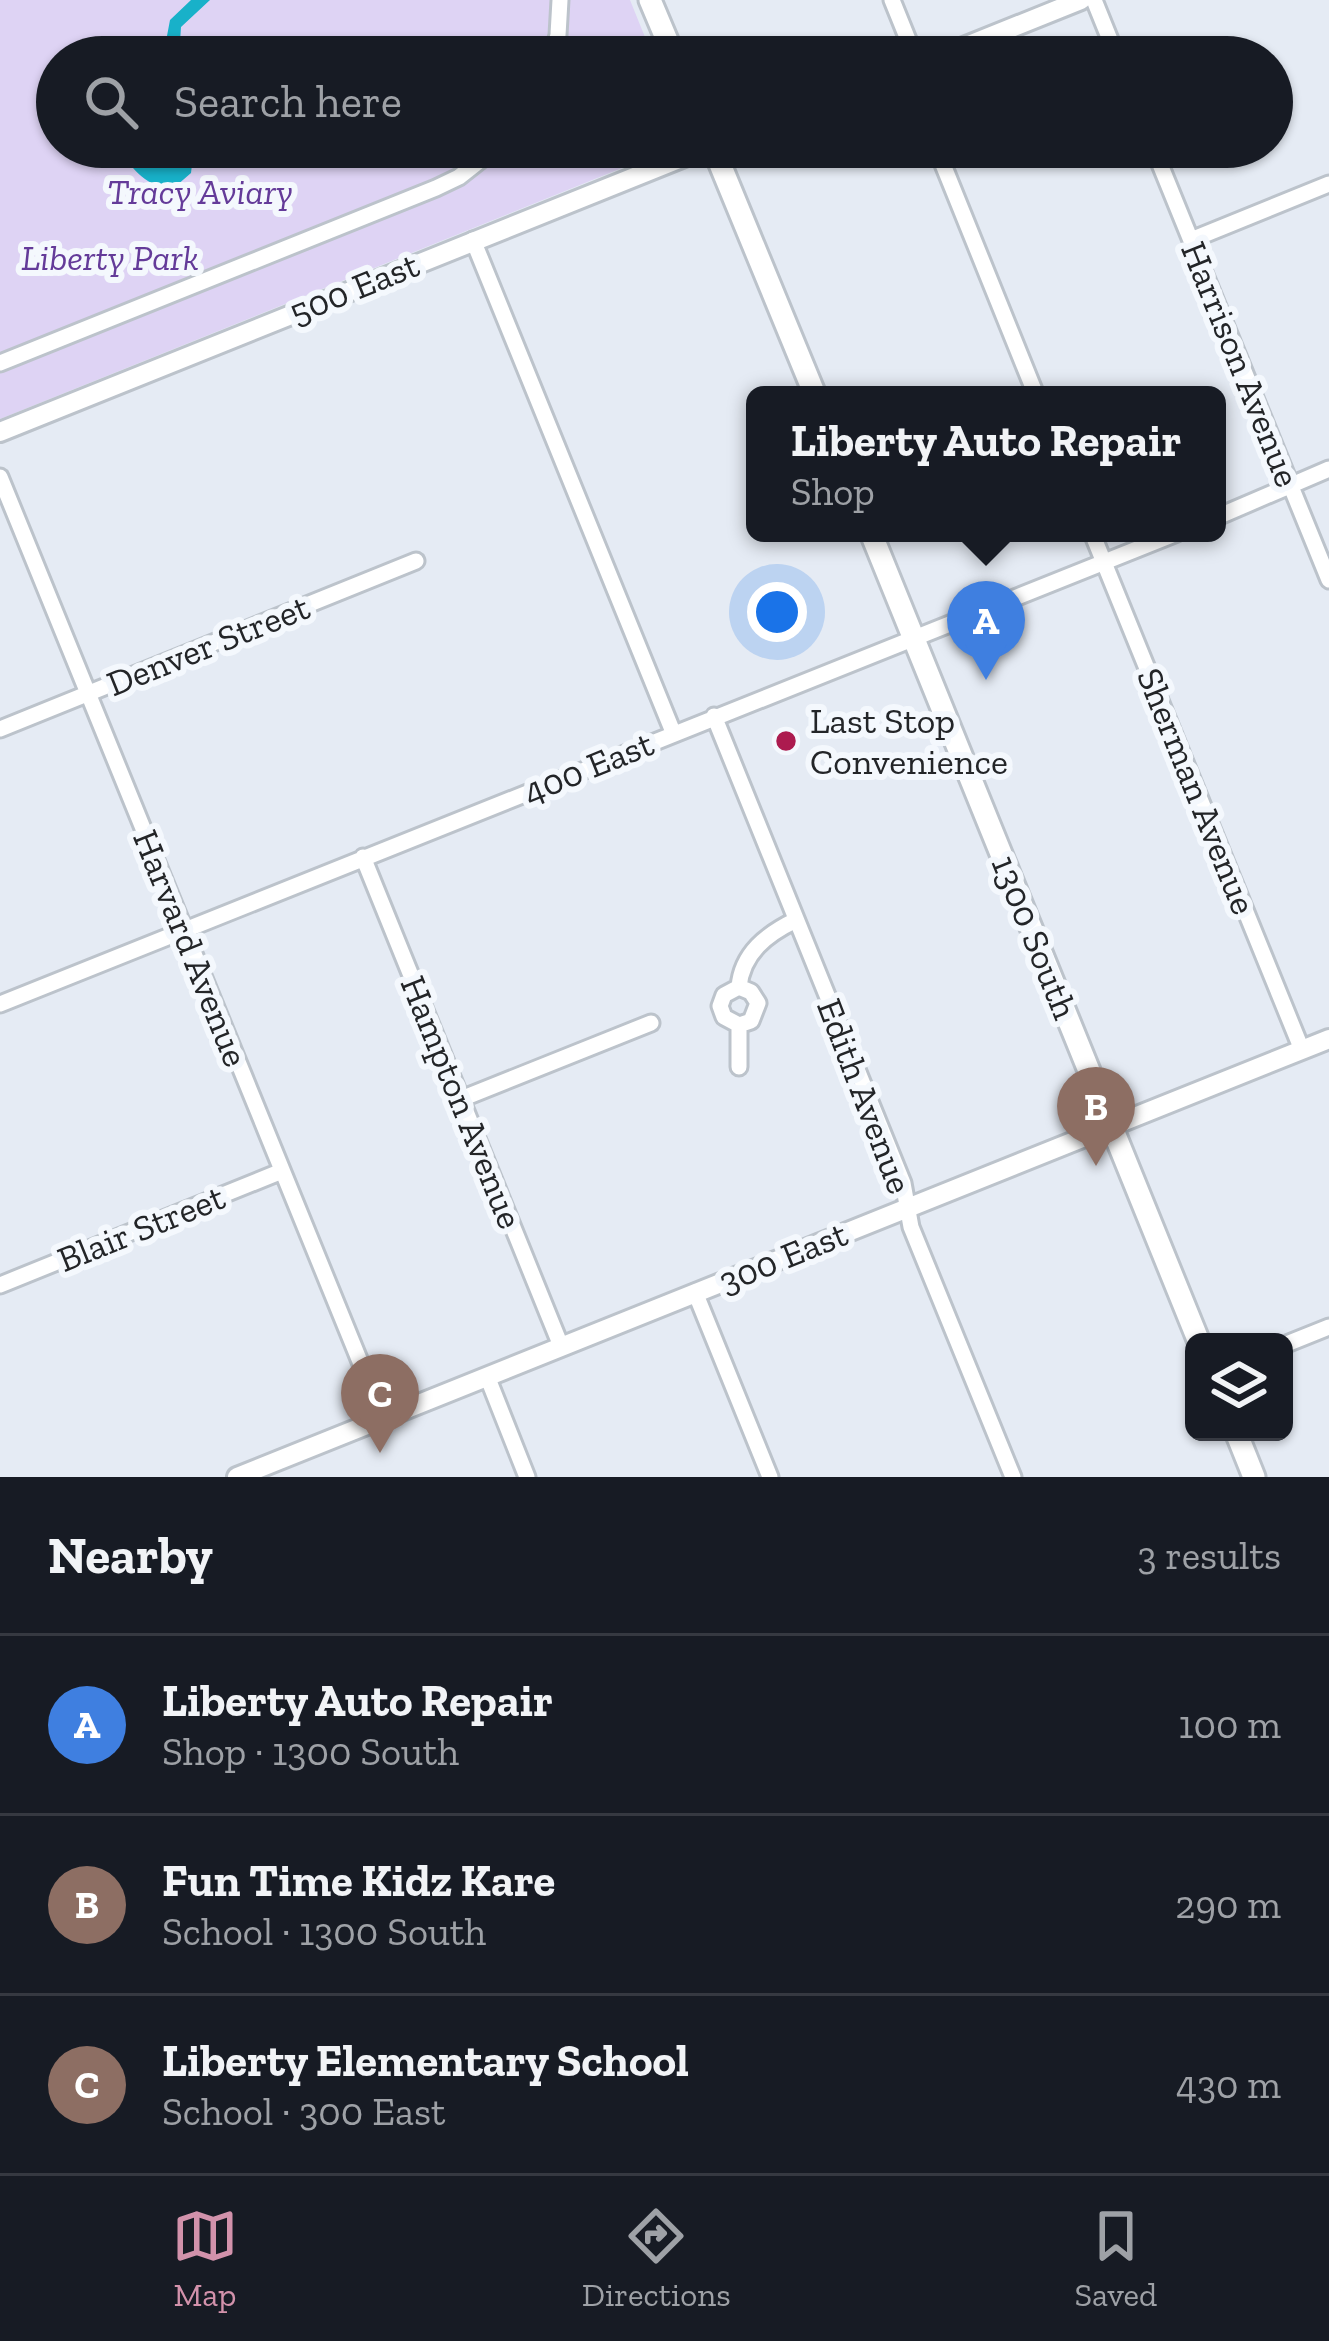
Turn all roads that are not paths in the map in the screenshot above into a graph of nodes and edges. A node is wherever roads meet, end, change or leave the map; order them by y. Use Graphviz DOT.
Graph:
graph roads {
  1 [pos="560,0"];
  2 [pos="650,0"];
  3 [pos="892,0"];
  4 [pos="1081,0"];
  5 [pos="1094,0"];
  6 [pos="555,36"];
  7 [pos="665,36"];
  8 [pos="907,36"];
  9 [pos="991,36"];
  10 [pos="1109,36"];
  11 [pos="473,168"];
  12 [pos="657,168"];
  13 [pos="720,168"];
  14 [pos="944,168"];
  15 [pos="1162,168"];
  16 [pos="1329,184"];
  17 [pos="473,240"];
  18 [pos="1191,240"];
  19 [pos="0,363"];
  20 [pos="810,386"];
  21 [pos="1032,386"];
  22 [pos="0,432"];
  23 [pos="1329,469"];
  24 [pos="0,477"];
  25 [pos="1291,486"];
  26 [pos="1226,513"];
  27 [pos="875,542"];
  28 [pos="1096,542"];
  29 [pos="1155,542"];
  30 [pos="416,561"];
  31 [pos="1104,563"];
  32 [pos="1329,580"];
  33 [pos="913,637"];
  34 [pos="88,693"];
  35 [pos="714,716"];
  36 [pos="0,729"];
  37 [pos="673,733"];
  38 [pos="363,857"];
  39 [pos="796,920"];
  40 [pos="184,930"];
  41 [pos="739,987"];
  42 [pos="0,1004"];
  43 [pos="651,1023"];
  44 [pos="739,1025"];
  45 [pos="1329,1039"];
  46 [pos="1302,1050"];
  47 [pos="739,1067"];
  48 [pos="461,1099"];
  49 [pos="1111,1124"];
  50 [pos="282,1171"];
  51 [pos="907,1207"];
  52 [pos="0,1286"];
  53 [pos="695,1292"];
  54 [pos="1329,1327"];
  55 [pos="1195,1333"];
  56 [pos="1293,1341"];
  57 [pos="560,1346"];
  58 [pos="487,1376"];
  59 [pos="383,1418"];
  60 [pos="1240,1441"];
  61 [pos="237,1477"];
  62 [pos="527,1477"];
  63 [pos="770,1477"];
  64 [pos="1012,1477"];
  65 [pos="1254,1477"];
  1 -- 6 [label="street"];
  2 -- 7 [label="main road"];
  3 -- 8 [label="street"];
  4 -- 9 [label="street"];
  5 -- 10 [label="street"];
  11 -- 19 [label="street"];
  12 -- 17 [label="street, 500 East"];
  13 -- 20 [label="main road"];
  14 -- 21 [label="street"];
  15 -- 18 [label="street, Harrison Avenue"];
  16 -- 18 [label="street"];
  17 -- 22 [label="street, 500 East"];
  17 -- 37 [label="street"];
  18 -- 25 [label="street, Harrison Avenue"];
  23 -- 25 [label="street"];
  24 -- 34 [label="street, Harvard Avenue"];
  25 -- 26 [label="street"];
  25 -- 32 [label="street, Harrison Avenue"];
  27 -- 33 [label="main road, 1300 South"];
  28 -- 31 [label="street, Sherman Avenue"];
  29 -- 31 [label="street, 400 East"];
  30 -- 34 [label="street, Denver Street"];
  31 -- 33 [label="street, 400 East"];
  31 -- 46 [label="street, Sherman Avenue"];
  33 -- 35 [label="street, 400 East"];
  33 -- 49 [label="main road, 1300 South"];
  34 -- 36 [label="street, Denver Street"];
  34 -- 40 [label="street, Harvard Avenue"];
  35 -- 37 [label="street, 400 East"];
  35 -- 39 [label="street, Edith Avenue"];
  37 -- 38 [label="street, 400 East"];
  38 -- 40 [label="street, 400 East"];
  38 -- 48 [label="street, Hampton Avenue"];
  39 -- 41 [label="street"];
  39 -- 51 [label="street, Edith Avenue"];
  40 -- 42 [label="street, 400 East"];
  40 -- 50 [label="street, Harvard Avenue"];
  41 -- 44 [label="street"];
  41 -- 44 [label="street"];
  43 -- 48 [label="street"];
  44 -- 47 [label="street"];
  45 -- 46 [label="street, 300 East"];
  46 -- 49 [label="street, 300 East"];
  48 -- 57 [label="street, Hampton Avenue"];
  49 -- 51 [label="street, 300 East"];
  49 -- 55 [label="main road, 1300 South"];
  50 -- 52 [label="street, Blair Street"];
  50 -- 59 [label="street, Harvard Avenue"];
  51 -- 53 [label="street, 300 East"];
  51 -- 64 [label="street, Edith Avenue"];
  53 -- 57 [label="street, 300 East"];
  53 -- 63 [label="street"];
  54 -- 56 [label="street"];
  57 -- 58 [label="street, 300 East"];
  58 -- 59 [label="street, 300 East"];
  58 -- 62 [label="street"];
  59 -- 61 [label="street, 300 East"];
  60 -- 65 [label="main road"];
}
